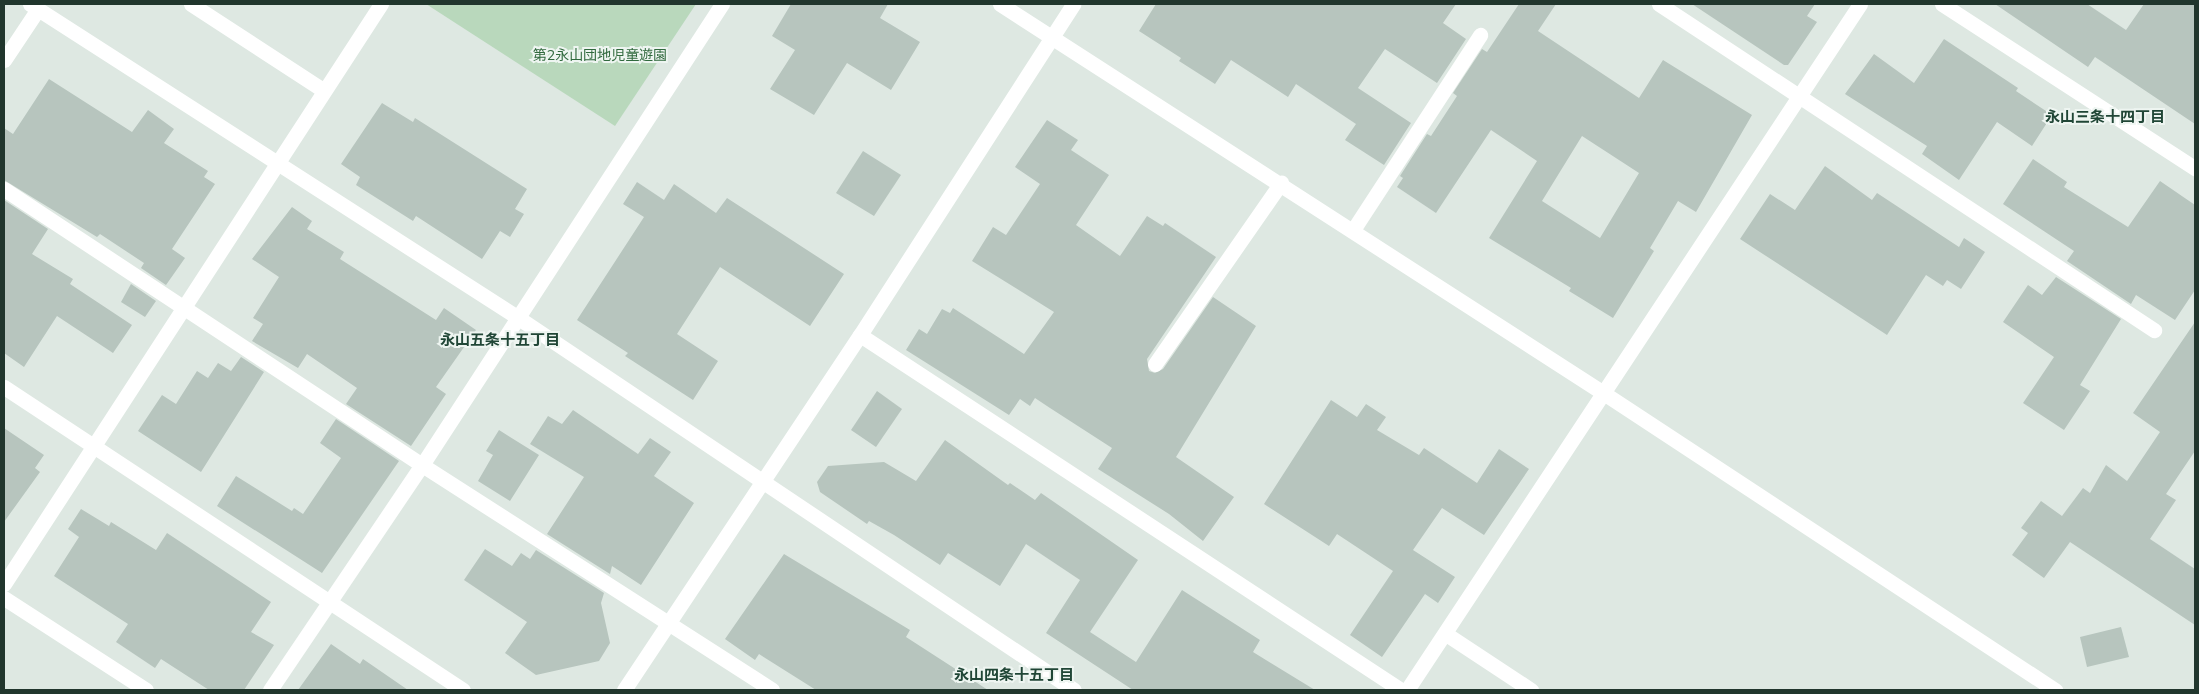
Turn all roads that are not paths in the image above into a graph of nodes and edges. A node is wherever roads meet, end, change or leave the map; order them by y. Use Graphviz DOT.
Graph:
graph roads {
  1 [pos="191,4"];
  2 [pos="381,4"];
  3 [pos="722,4"];
  4 [pos="1000,4"];
  5 [pos="1073,4"];
  6 [pos="1659,4"];
  7 [pos="1860,4"];
  8 [pos="1942,4"];
  9 [pos="34,6"];
  10 [pos="1480,35"];
  11 [pos="1051,37"];
  12 [pos="4,60"];
  13 [pos="324,90"];
  14 [pos="1798,95"];
  15 [pos="277,161"];
  16 [pos="2195,168"];
  17 [pos="1280,183"];
  18 [pos="4,189"];
  19 [pos="1353,230"];
  20 [pos="183,308"];
  21 [pos="517,317"];
  22 [pos="2154,330"];
  23 [pos="860,335"];
  24 [pos="1155,364"];
  25 [pos="4,387"];
  26 [pos="1605,394"];
  27 [pos="92,444"];
  28 [pos="422,465"];
  29 [pos="763,481"];
  30 [pos="4,584"];
  31 [pos="4,598"];
  32 [pos="329,602"];
  33 [pos="669,622"];
  34 [pos="1446,634"];
  35 [pos="146,690"];
  36 [pos="270,690"];
  37 [pos="463,690"];
  38 [pos="624,690"];
  39 [pos="772,690"];
  40 [pos="1074,690"];
  41 [pos="1401,690"];
  42 [pos="1407,690"];
  43 [pos="1531,690"];
  44 [pos="2055,690"];
  1 -- 13 [label="street"];
  2 -- 13 [label="street"];
  3 -- 21 [label="street"];
  4 -- 11 [label="street"];
  5 -- 11 [label="street"];
  6 -- 14 [label="street"];
  7 -- 14 [label="street"];
  8 -- 16 [label="street"];
  9 -- 12 [label="street"];
  9 -- 15 [label="street"];
  10 -- 19 [label="street"];
  11 -- 17 [label="street"];
  11 -- 23 [label="street"];
  13 -- 15 [label="street"];
  14 -- 22 [label="street"];
  14 -- 26 [label="street"];
  15 -- 20 [label="street"];
  15 -- 21 [label="street"];
  17 -- 19 [label="street"];
  17 -- 24 [label="street"];
  18 -- 20 [label="street"];
  19 -- 26 [label="street"];
  20 -- 27 [label="street"];
  20 -- 28 [label="street"];
  21 -- 28 [label="street"];
  21 -- 29 [label="street"];
  23 -- 29 [label="street"];
  23 -- 41 [label="street"];
  25 -- 27 [label="street"];
  26 -- 34 [label="street"];
  26 -- 44 [label="street"];
  27 -- 30 [label="street"];
  27 -- 32 [label="street"];
  28 -- 32 [label="street"];
  28 -- 33 [label="street"];
  29 -- 33 [label="street"];
  29 -- 40 [label="street"];
  31 -- 35 [label="street"];
  32 -- 36 [label="street"];
  32 -- 37 [label="street"];
  33 -- 38 [label="street"];
  33 -- 39 [label="street"];
  34 -- 42 [label="street"];
  34 -- 43 [label="street"];
}
